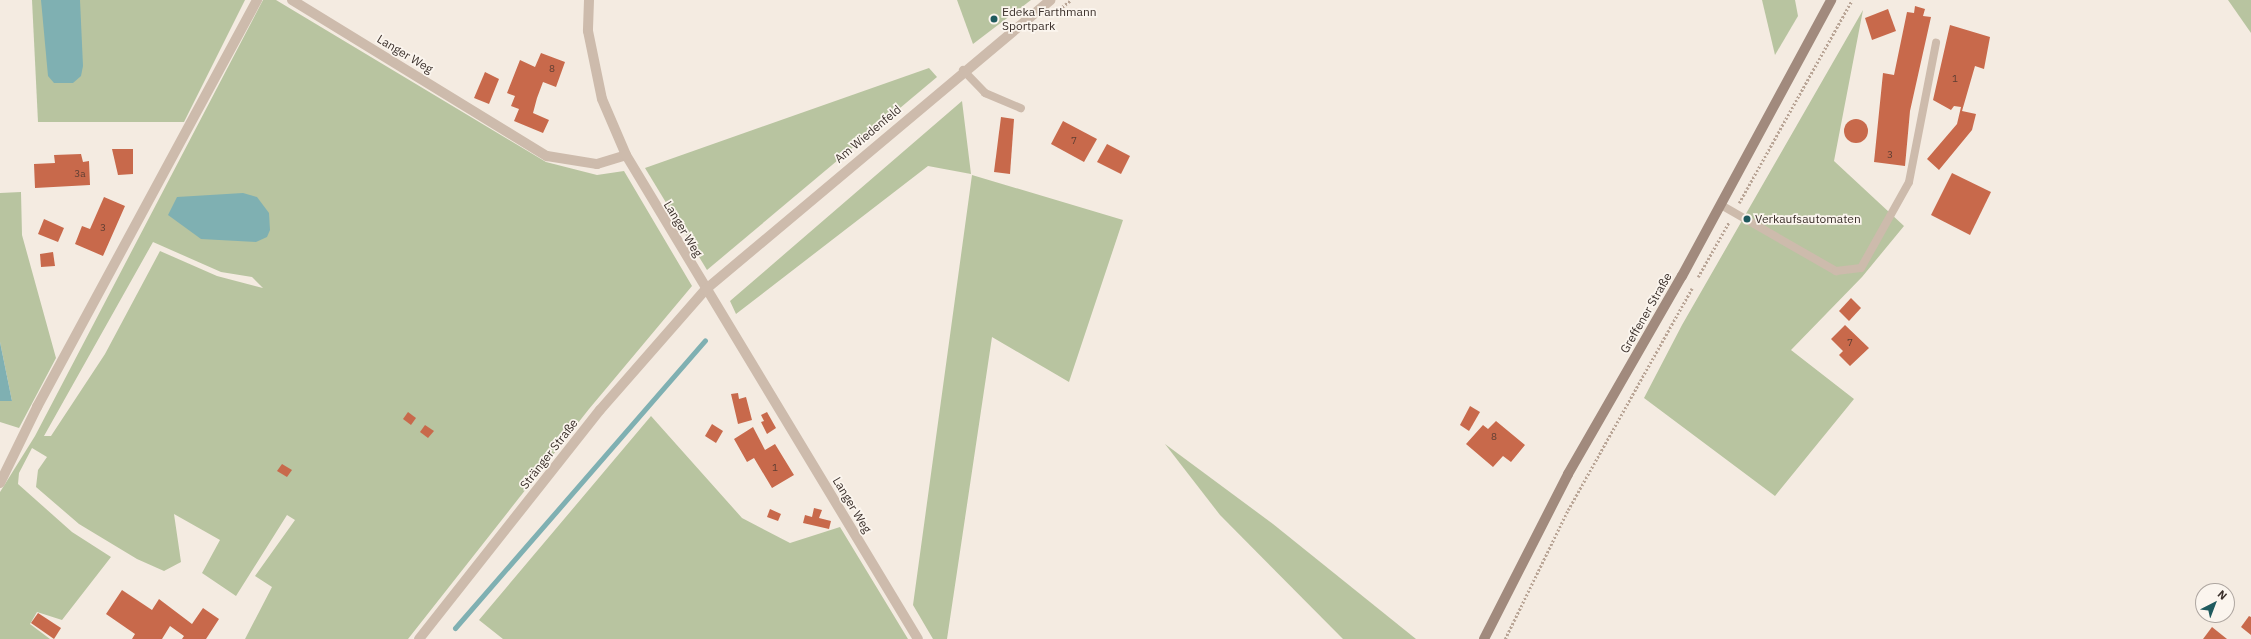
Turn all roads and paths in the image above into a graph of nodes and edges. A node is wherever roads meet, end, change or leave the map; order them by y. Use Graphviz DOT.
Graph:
graph roads {
  1 [pos="257,0"];
  2 [pos="292,0"];
  3 [pos="589,0"];
  4 [pos="1050,0"];
  5 [pos="1831,0"];
  6 [pos="1852,0"];
  7 [pos="1936,43"];
  8 [pos="963,70"];
  9 [pos="1021,108"];
  10 [pos="626,155"];
  11 [pos="1721,205"];
  12 [pos="1734,212"];
  13 [pos="704,290"];
  14 [pos="0,483"];
  15 [pos="419,639"];
  16 [pos="918,639"];
  17 [pos="1484,639"];
  18 [pos="1505,639"];
  1 -- 14 [label="street"];
  2 -- 10 [label="street, Langer Weg"];
  3 -- 10 [label="street"];
  4 -- 8 [label="street, Am Wiedenfeld"];
  5 -- 11 [label="main road, Greffener Straße"];
  6 -- 12 [label="path"];
  7 -- 12 [label="lane"];
  8 -- 9 [label="lane"];
  8 -- 13 [label="street, Am Wiedenfeld"];
  10 -- 13 [label="street, Langer Weg"];
  11 -- 12 [label="lane"];
  11 -- 17 [label="main road, Greffener Straße"];
  12 -- 18 [label="path"];
  13 -- 15 [label="street, Stränger Straße"];
  13 -- 16 [label="street, Langer Weg"];
}
